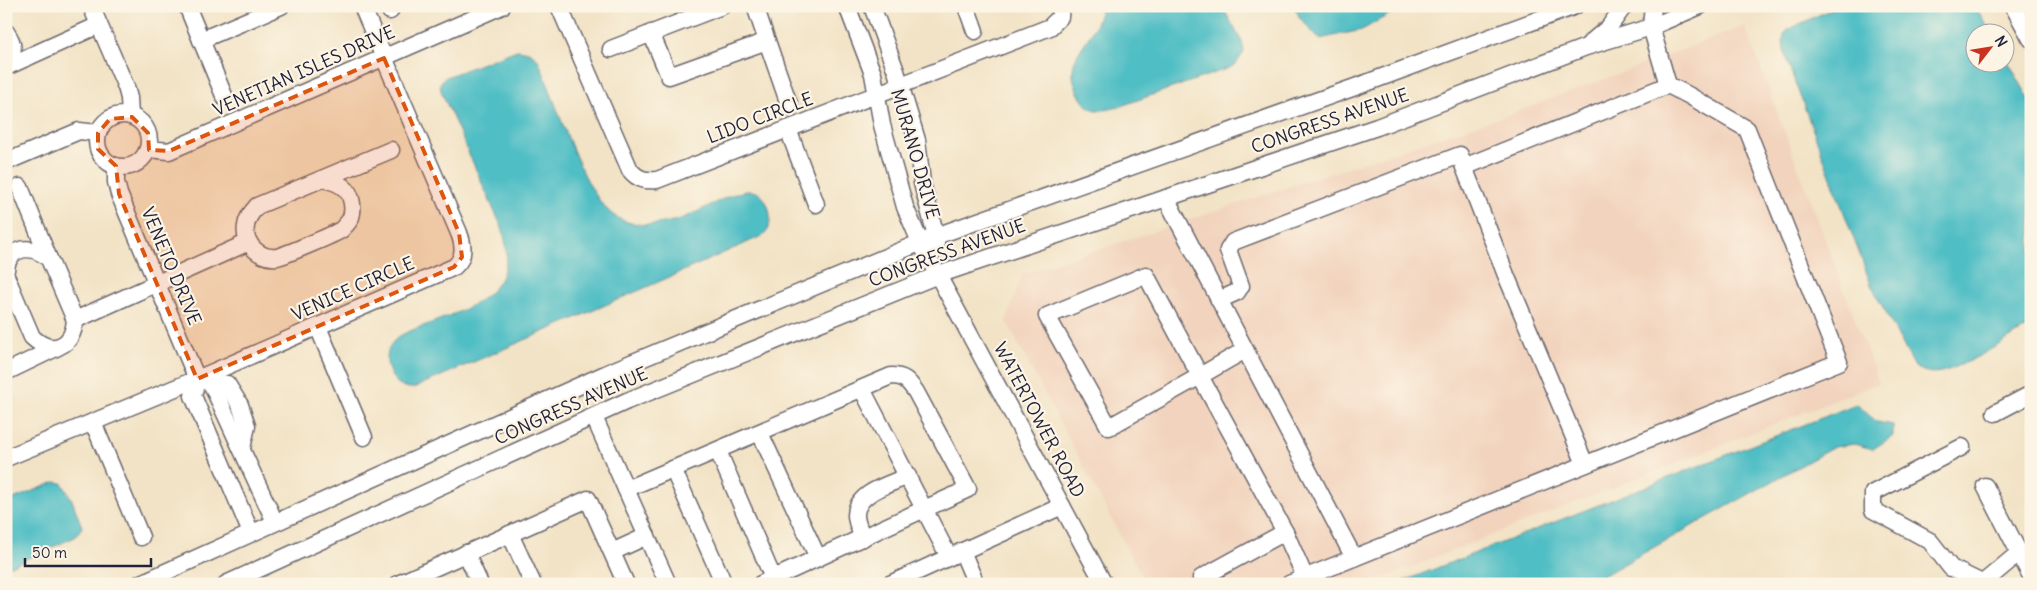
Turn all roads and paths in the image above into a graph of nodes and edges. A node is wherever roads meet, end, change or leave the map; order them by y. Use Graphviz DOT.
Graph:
graph roads {
  1 [pos="91,6"];
  2 [pos="187,6"];
  3 [pos="362,6"];
  4 [pos="502,6"];
  5 [pos="559,6"];
  6 [pos="722,6"];
  7 [pos="755,6"];
  8 [pos="847,6"];
  9 [pos="872,6"];
  10 [pos="966,6"];
  11 [pos="1061,6"];
  12 [pos="1575,6"];
  13 [pos="1624,6"];
  14 [pos="1653,6"];
  15 [pos="1700,6"];
  16 [pos="2013,6"];
  17 [pos="273,8"];
  18 [pos="99,25"];
  19 [pos="1650,27"];
  20 [pos="975,31"];
  21 [pos="6,32"];
  22 [pos="651,33"];
  23 [pos="2031,39"];
  24 [pos="201,40"];
  25 [pos="767,41"];
  26 [pos="1586,46"];
  27 [pos="610,49"];
  28 [pos="384,58"];
  29 [pos="6,66"];
  30 [pos="900,85"];
  31 [pos="1668,86"];
  32 [pos="876,94"];
  33 [pos="225,98"];
  34 [pos="790,106"];
  35 [pos="130,116"];
  36 [pos="788,129"];
  37 [pos="98,133"];
  38 [pos="148,149"];
  39 [pos="391,150"];
  40 [pos="6,162"];
  41 [pos="116,166"];
  42 [pos="1464,166"];
  43 [pos="322,180"];
  44 [pos="20,187"];
  45 [pos="1166,198"];
  46 [pos="816,204"];
  47 [pos="936,236"];
  48 [pos="249,242"];
  49 [pos="920,242"];
  50 [pos="49,258"];
  51 [pos="8,261"];
  52 [pos="938,275"];
  53 [pos="6,276"];
  54 [pos="157,284"];
  55 [pos="1219,300"];
  56 [pos="75,320"];
  57 [pos="318,326"];
  58 [pos="60,346"];
  59 [pos="1245,350"];
  60 [pos="6,372"];
  61 [pos="1200,376"];
  62 [pos="204,381"];
  63 [pos="862,389"];
  64 [pos="2031,394"];
  65 [pos="1995,413"];
  66 [pos="594,417"];
  67 [pos="93,422"];
  68 [pos="233,428"];
  69 [pos="760,433"];
  70 [pos="210,437"];
  71 [pos="364,437"];
  72 [pos="1962,447"];
  73 [pos="242,448"];
  74 [pos="718,451"];
  75 [pos="6,458"];
  76 [pos="1585,464"];
  77 [pos="674,469"];
  78 [pos="908,476"];
  79 [pos="1985,486"];
  80 [pos="626,489"];
  81 [pos="1062,506"];
  82 [pos="926,509"];
  83 [pos="275,522"];
  84 [pos="1285,532"];
  85 [pos="251,533"];
  86 [pos="510,534"];
  87 [pos="647,536"];
  88 [pos="141,537"];
  89 [pos="863,538"];
  90 [pos="612,552"];
  91 [pos="2020,552"];
  92 [pos="466,553"];
  93 [pos="955,554"];
  94 [pos="818,558"];
  95 [pos="1354,558"];
  96 [pos="2031,576"];
  97 [pos="1305,577"];
  98 [pos="1201,578"];
  99 [pos="767,581"];
  100 [pos="139,584"];
  101 [pos="226,584"];
  102 [pos="398,584"];
  103 [pos="480,584"];
  104 [pos="533,584"];
  105 [pos="626,584"];
  106 [pos="668,584"];
  107 [pos="724,584"];
  108 [pos="890,584"];
  109 [pos="976,584"];
  110 [pos="1104,584"];
  111 [pos="1289,584"];
  112 [pos="1983,584"];
  1 -- 18 [label="street"];
  2 -- 24 [label="street"];
  3 -- 28 [label="street, VENICE CIRCLE"];
  4 -- 28 [label="street, VENETIAN ISLES DRIVE"];
  5 -- 36 [label="street, LIDO CIRCLE"];
  6 -- 22 [label="street"];
  7 -- 25 [label="street"];
  8 -- 32 [label="street, MURANO DRIVE"];
  9 -- 30 [label="street, MURANO DRIVE"];
  10 -- 20 [label="street"];
  11 -- 30 [label="street, LIDO CIRCLE"];
  12 -- 47 [label="street, CONGRESS AVENUE"];
  13 -- 26 [label="street"];
  14 -- 19 [label="street"];
  15 -- 19 [label="street, CONGRESS AVENUE"];
  16 -- 23 [label="street"];
  17 -- 24 [label="street"];
  18 -- 29 [label="street"];
  18 -- 35 [label="street"];
  19 -- 26 [label="street, CONGRESS AVENUE"];
  19 -- 31 [label="street"];
  21 -- 29 [label="street"];
  22 -- 25 [label="street"];
  22 -- 27 [label="street"];
  24 -- 33 [label="street"];
  25 -- 34 [label="street"];
  26 -- 45 [label="street, CONGRESS AVENUE"];
  28 -- 38 [label="street, VENETIAN ISLES DRIVE"];
  28 -- 57 [label="street, VENICE CIRCLE"];
  30 -- 32 [label="street, LIDO CIRCLE"];
  30 -- 47 [label="street, MURANO DRIVE"];
  31 -- 42 [label="street"];
  31 -- 76 [label="street"];
  32 -- 36 [label="street, LIDO CIRCLE"];
  32 -- 49 [label="street, MURANO DRIVE"];
  35 -- 37 [label="street"];
  35 -- 38 [label="street"];
  36 -- 46 [label="street"];
  37 -- 40 [label="street"];
  37 -- 41 [label="street"];
  38 -- 41 [label="street"];
  39 -- 43 [label="street"];
  41 -- 54 [label="street, VENETO DRIVE"];
  42 -- 55 [label="street"];
  42 -- 76 [label="street"];
  43 -- 48 [label="street"];
  43 -- 48 [label="street"];
  44 -- 50 [label="street"];
  45 -- 52 [label="street, CONGRESS AVENUE"];
  45 -- 55 [label="street"];
  47 -- 49 [label="street, CONGRESS AVENUE"];
  47 -- 52 [label="street, MURANO DRIVE"];
  48 -- 54 [label="street"];
  49 -- 52 [label="street, MURANO DRIVE"];
  49 -- 83 [label="street, CONGRESS AVENUE"];
  50 -- 51 [label="street"];
  50 -- 56 [label="street"];
  52 -- 66 [label="street, CONGRESS AVENUE"];
  52 -- 81 [label="street, WATERTOWER ROAD"];
  53 -- 58 [label="street"];
  54 -- 56 [label="street"];
  54 -- 62 [label="street, VENETO DRIVE"];
  55 -- 59 [label="street"];
  56 -- 58 [label="street"];
  57 -- 62 [label="street, VENICE CIRCLE"];
  57 -- 71 [label="street"];
  58 -- 60 [label="street"];
  59 -- 61 [label="street"];
  59 -- 95 [label="street"];
  61 -- 61 [label="street"];
  61 -- 84 [label="street"];
  62 -- 67 [label="street, VENICE CIRCLE"];
  62 -- 68 [label="street, VENETO DRIVE"];
  62 -- 70 [label="street, VENETO DRIVE"];
  62 -- 73 [label="street"];
  63 -- 69 [label="street"];
  63 -- 78 [label="street"];
  63 -- 82 [label="street"];
  64 -- 65 [label="street"];
  66 -- 80 [label="street"];
  66 -- 101 [label="street, CONGRESS AVENUE"];
  67 -- 75 [label="street, VENICE CIRCLE"];
  67 -- 88 [label="street"];
  68 -- 70 [label="street"];
  68 -- 73 [label="street, VENETO DRIVE"];
  69 -- 74 [label="street"];
  69 -- 94 [label="street"];
  70 -- 85 [label="street, VENETO DRIVE"];
  72 -- 112 [label="street"];
  73 -- 83 [label="street, VENETO DRIVE"];
  74 -- 77 [label="street"];
  74 -- 99 [label="street"];
  76 -- 95 [label="street"];
  77 -- 80 [label="street"];
  77 -- 107 [label="street"];
  78 -- 82 [label="street"];
  78 -- 89 [label="street"];
  79 -- 91 [label="street"];
  80 -- 87 [label="street"];
  81 -- 93 [label="street"];
  81 -- 110 [label="street, WATERTOWER ROAD"];
  82 -- 89 [label="street"];
  82 -- 93 [label="street"];
  83 -- 85 [label="street, CONGRESS AVENUE"];
  84 -- 97 [label="street"];
  84 -- 98 [label="street"];
  85 -- 100 [label="street, CONGRESS AVENUE"];
  86 -- 90 [label="street"];
  86 -- 92 [label="street"];
  86 -- 104 [label="street"];
  87 -- 90 [label="street"];
  87 -- 106 [label="street"];
  89 -- 94 [label="street"];
  90 -- 105 [label="street"];
  91 -- 96 [label="street"];
  91 -- 112 [label="street"];
  92 -- 102 [label="street"];
  92 -- 103 [label="street"];
  93 -- 108 [label="street"];
  93 -- 109 [label="street"];
  94 -- 99 [label="street"];
  95 -- 97 [label="street"];
  97 -- 111 [label="street"];
}
